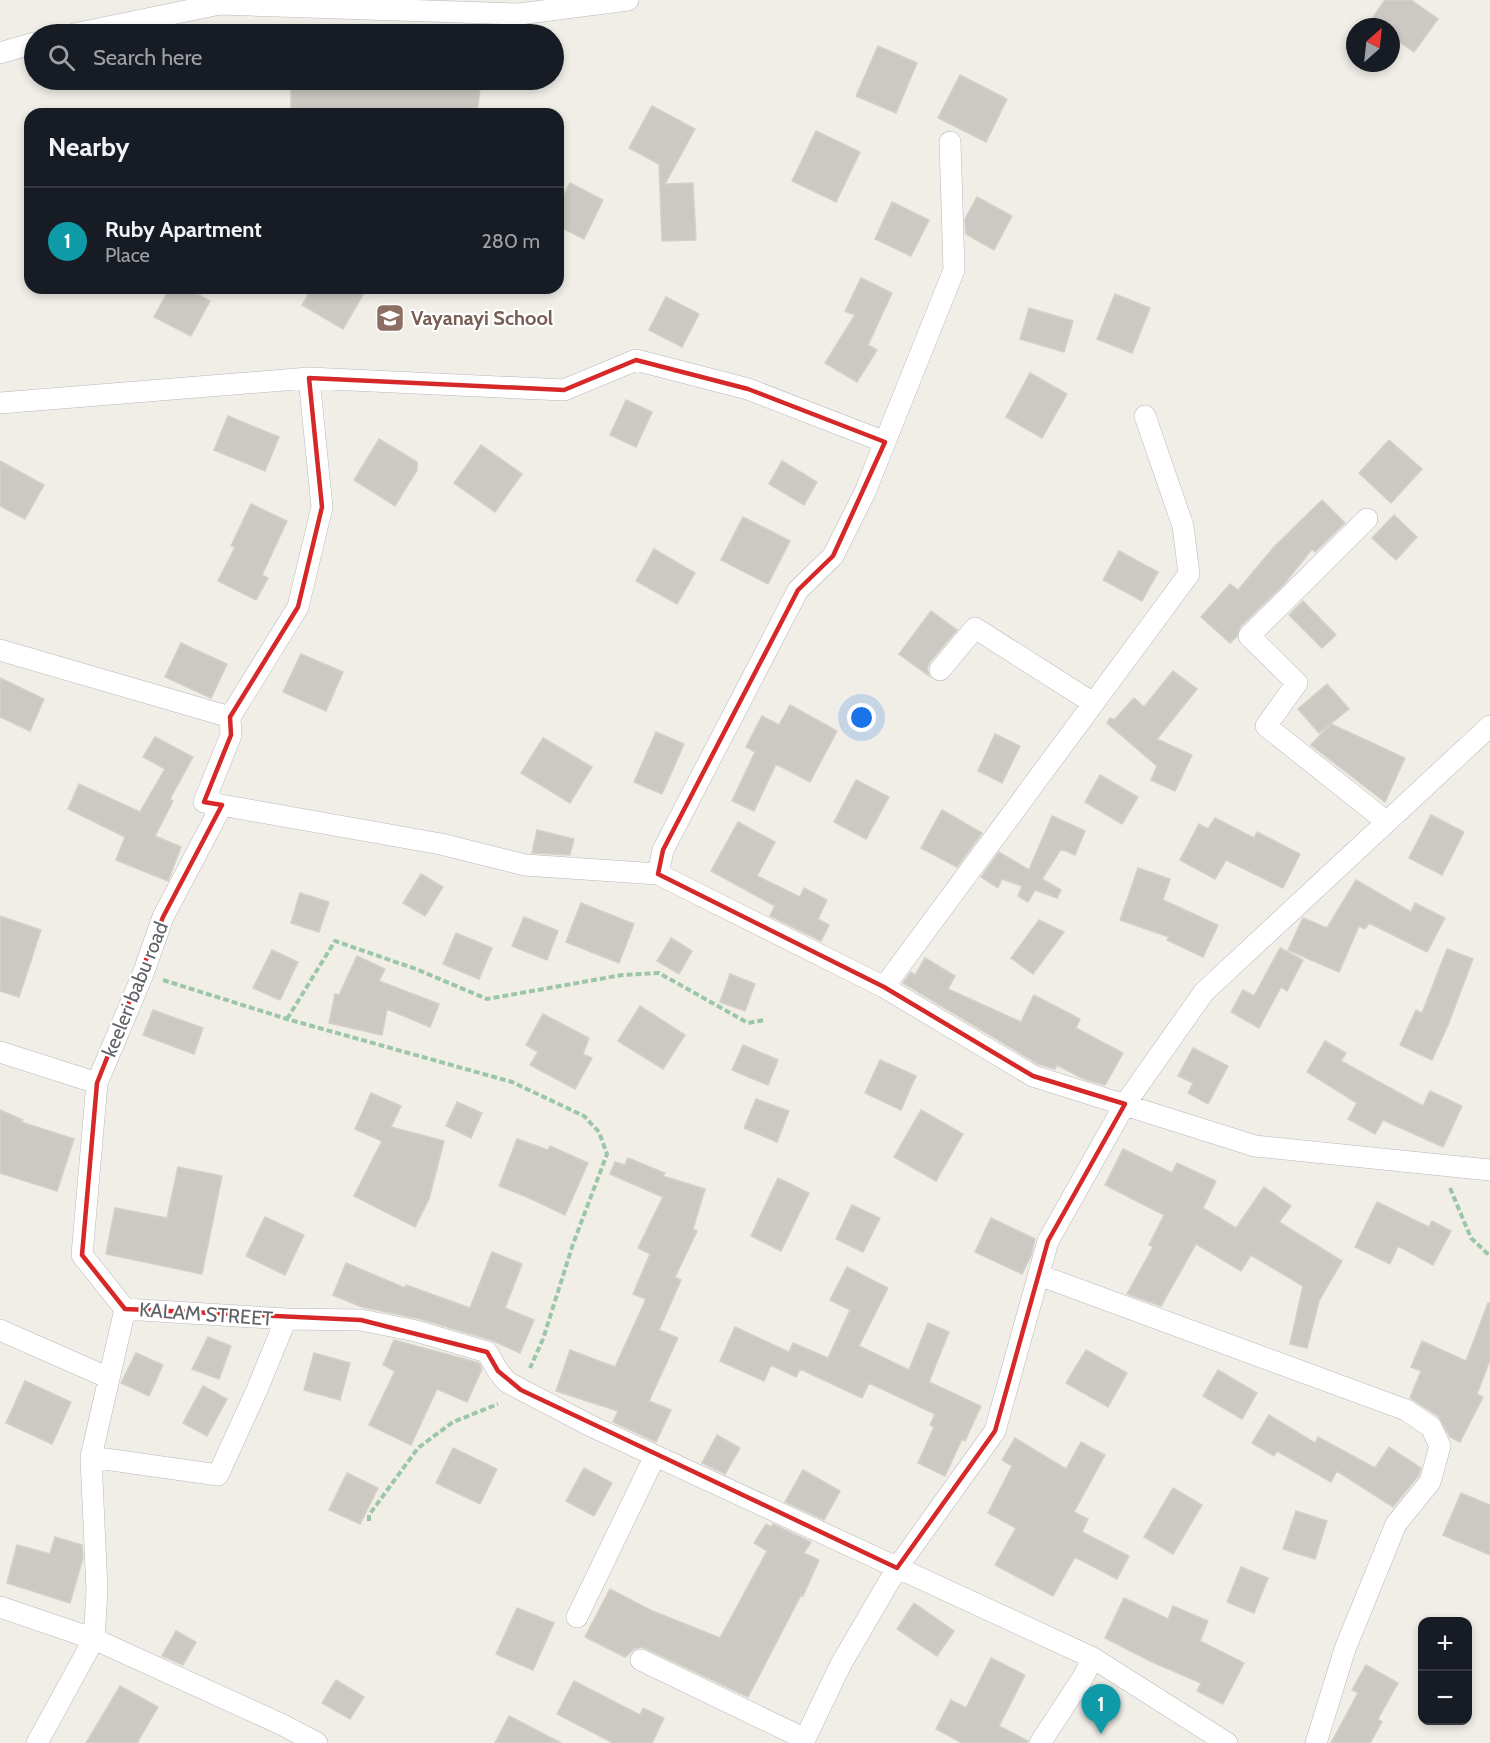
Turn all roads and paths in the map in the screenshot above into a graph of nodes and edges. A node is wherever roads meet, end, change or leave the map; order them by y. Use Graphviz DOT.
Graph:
graph roads {
  1 [pos="628,0"];
  2 [pos="221,2"];
  3 [pos="120,24"];
  4 [pos="24,46"];
  5 [pos="0,53"];
  6 [pos="950,142"];
  7 [pos="309,378"];
  8 [pos="0,403"];
  9 [pos="1145,416"];
  10 [pos="885,442"];
  11 [pos="1367,519"];
  12 [pos="0,650"];
  13 [pos="940,670"];
  14 [pos="1093,703"];
  15 [pos="230,717"];
  16 [pos="1490,726"];
  17 [pos="222,805"];
  18 [pos="1387,822"];
  19 [pos="658,874"];
  20 [pos="142,974"];
  21 [pos="884,987"];
  22 [pos="287,1019"];
  23 [pos="764,1020"];
  24 [pos="0,1052"];
  25 [pos="97,1083"];
  26 [pos="1125,1104"];
  27 [pos="1441,1165"];
  28 [pos="1490,1170"];
  29 [pos="1490,1256"];
  30 [pos="1039,1275"];
  31 [pos="126,1309"];
  32 [pos="286,1319"];
  33 [pos="0,1330"];
  34 [pos="110,1378"];
  35 [pos="521,1390"];
  36 [pos="655,1456"];
  37 [pos="91,1457"];
  38 [pos="369,1521"];
  39 [pos="897,1568"];
  40 [pos="0,1607"];
  41 [pos="577,1617"];
  42 [pos="94,1639"];
  43 [pos="1093,1658"];
  44 [pos="641,1660"];
  45 [pos="804,1741"];
  46 [pos="37,1743"];
  47 [pos="316,1743"];
  48 [pos="1040,1743"];
  49 [pos="1227,1743"];
  50 [pos="1316,1743"];
  1 -- 2 [label="street"];
  2 -- 3 [label="street"];
  4 -- 5 [label="street"];
  6 -- 10 [label="street"];
  7 -- 8 [label="street"];
  7 -- 10 [label="street"];
  7 -- 15 [label="street"];
  9 -- 14 [label="street"];
  10 -- 19 [label="street"];
  11 -- 18 [label="street"];
  12 -- 15 [label="street"];
  13 -- 14 [label="street"];
  14 -- 21 [label="street"];
  15 -- 17 [label="street"];
  16 -- 18 [label="street"];
  17 -- 19 [label="street"];
  17 -- 20 [label="street, keeleri babu road"];
  18 -- 26 [label="street"];
  19 -- 21 [label="street"];
  20 -- 22 [label="path"];
  20 -- 25 [label="street, keeleri babu road"];
  21 -- 26 [label="street"];
  22 -- 23 [label="path"];
  22 -- 35 [label="path"];
  24 -- 25 [label="street"];
  25 -- 31 [label="street, keeleri babu road"];
  26 -- 27 [label="street"];
  26 -- 30 [label="street"];
  27 -- 28 [label="street"];
  27 -- 29 [label="path"];
  30 -- 39 [label="street"];
  30 -- 50 [label="street"];
  31 -- 32 [label="street, KALAM STREET"];
  31 -- 34 [label="street"];
  32 -- 35 [label="street, KALAM STREET"];
  32 -- 37 [label="street"];
  33 -- 34 [label="street"];
  34 -- 37 [label="street"];
  35 -- 36 [label="street, KALAM STREET"];
  35 -- 38 [label="path"];
  36 -- 39 [label="street, KALAM STREET"];
  36 -- 41 [label="street"];
  37 -- 42 [label="street"];
  39 -- 43 [label="street, KALAM STREET"];
  39 -- 45 [label="street"];
  40 -- 42 [label="street"];
  42 -- 46 [label="street"];
  42 -- 47 [label="street"];
  43 -- 48 [label="street"];
  43 -- 49 [label="street, KALAM STREET"];
  44 -- 45 [label="street"];
}
